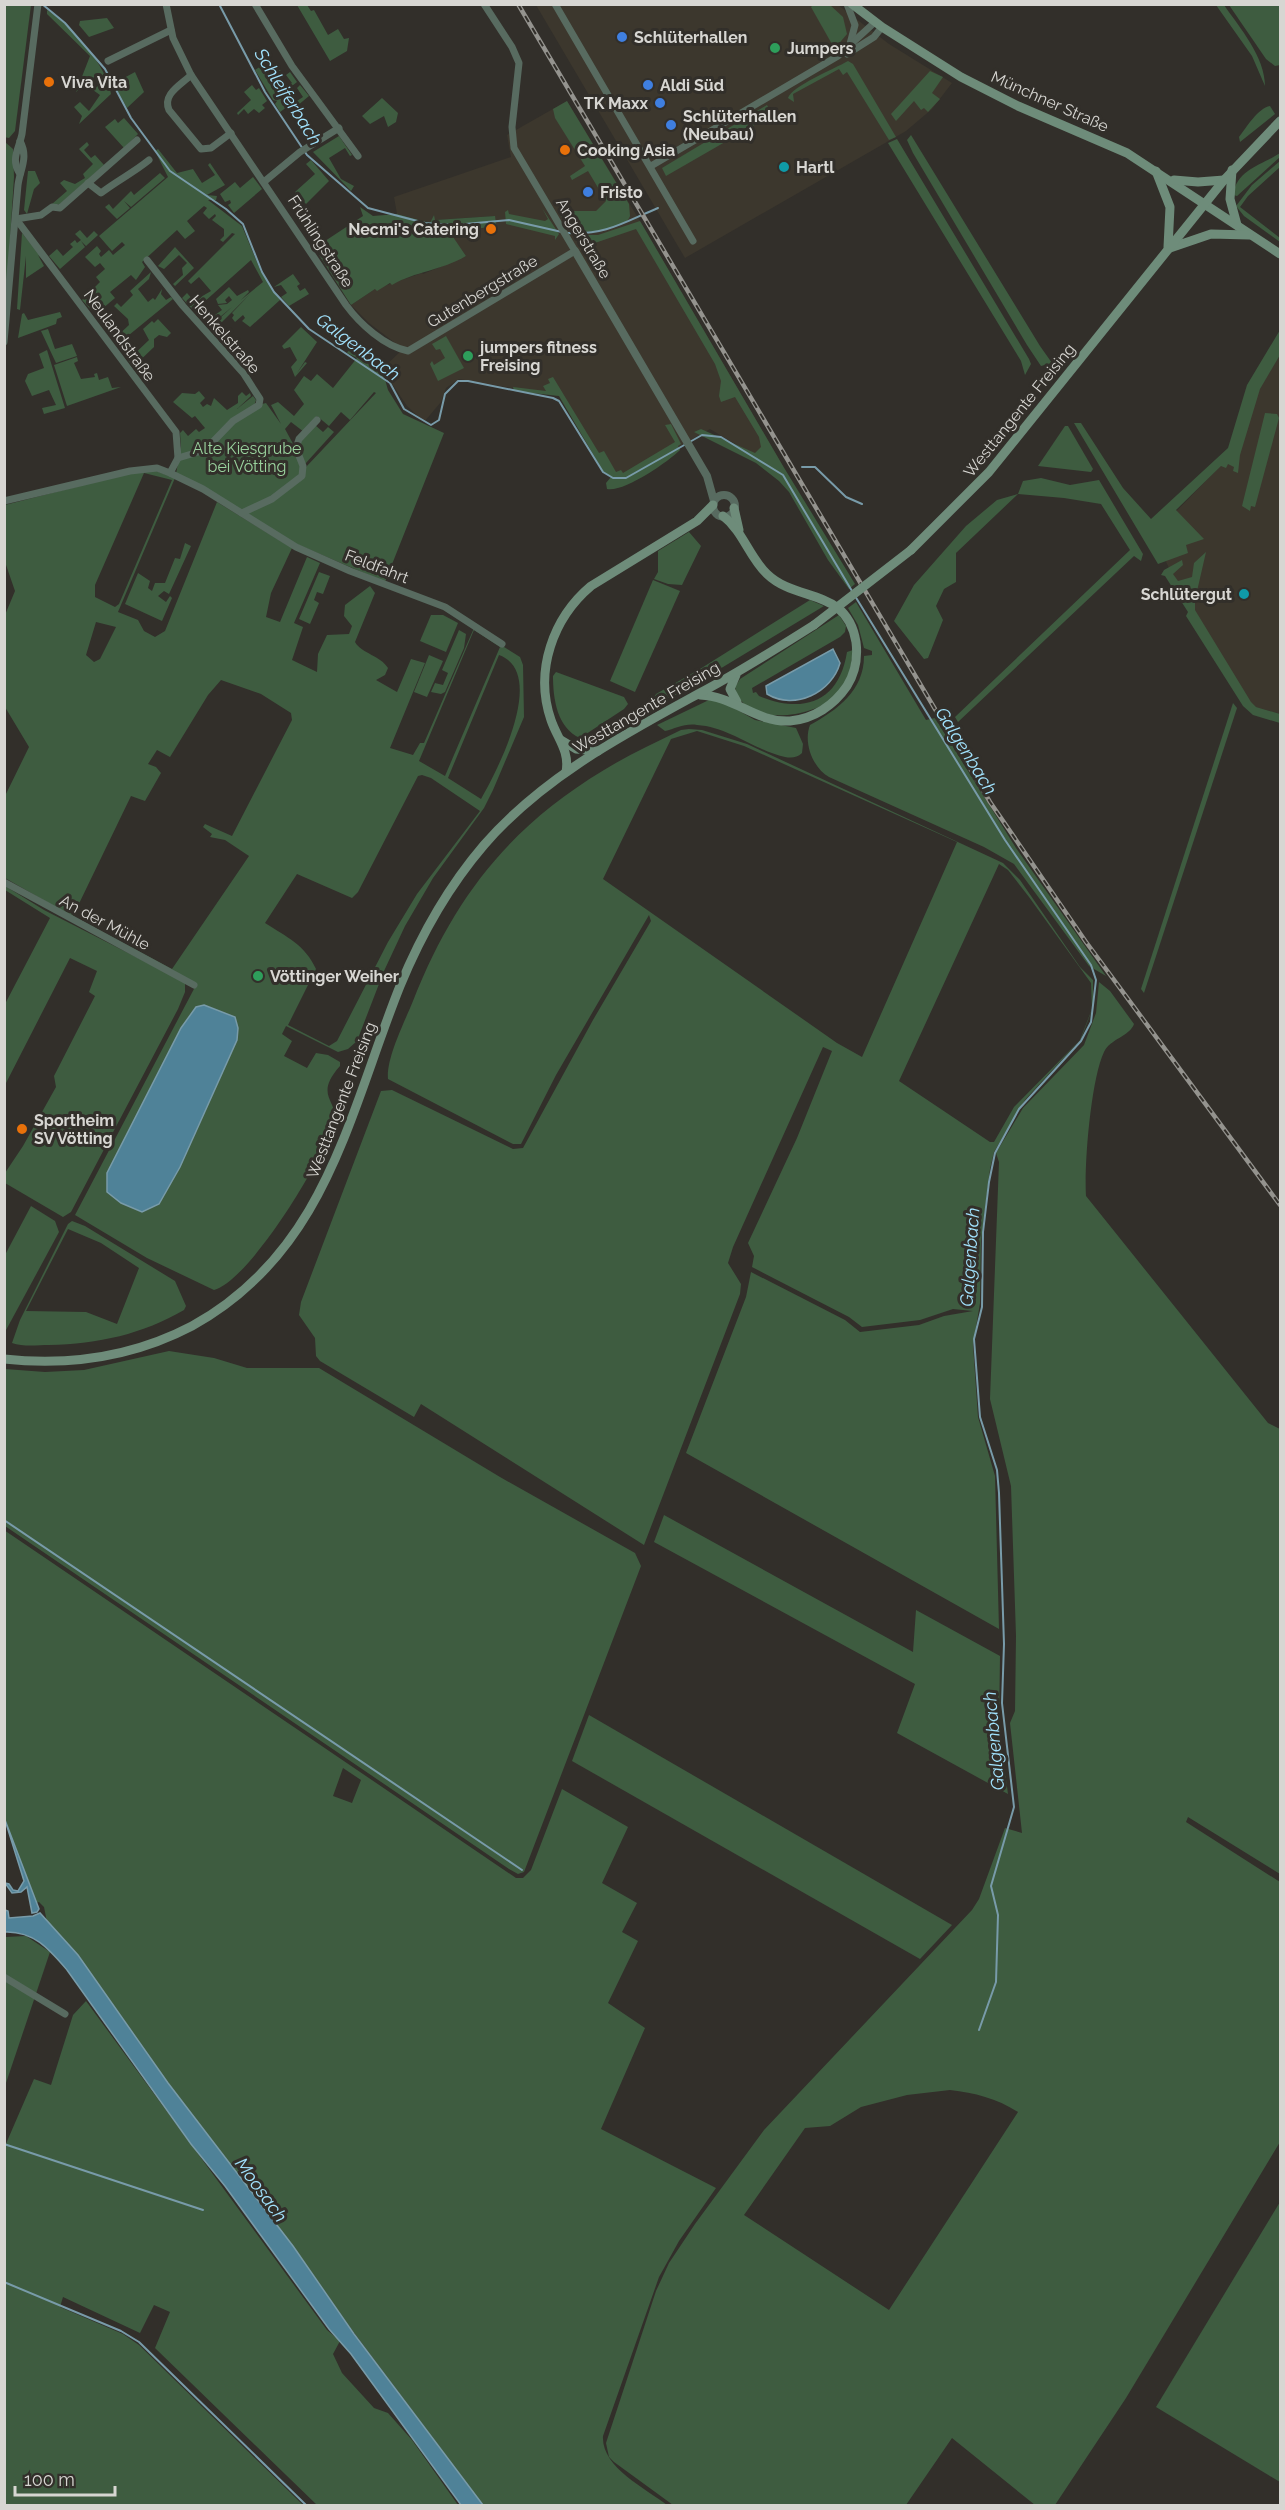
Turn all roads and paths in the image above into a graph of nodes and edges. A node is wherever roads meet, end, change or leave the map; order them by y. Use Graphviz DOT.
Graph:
graph roads {
  1 [pos="166,4"];
  2 [pos="255,4"];
  3 [pos="484,4"];
  4 [pos="555,4"];
  5 [pos="847,4"];
  6 [pos="852,4"];
  7 [pos="38,6"];
  8 [pos="878,25"];
  9 [pos="171,30"];
  10 [pos="847,50"];
  11 [pos="108,61"];
  12 [pos="816,70"];
  13 [pos="191,75"];
  14 [pos="1281,121"];
  15 [pos="339,128"];
  16 [pos="231,133"];
  17 [pos="137,140"];
  18 [pos="358,156"];
  19 [pos="149,160"];
  20 [pos="651,166"];
  21 [pos="1155,170"];
  22 [pos="1232,170"];
  23 [pos="1168,179"];
  24 [pos="1224,180"];
  25 [pos="265,181"];
  26 [pos="88,183"];
  27 [pos="1205,204"];
  28 [pos="16,219"];
  29 [pos="1237,225"];
  30 [pos="1252,235"];
  31 [pos="693,241"];
  32 [pos="1168,249"];
  33 [pos="574,251"];
  34 [pos="1281,254"];
  35 [pos="147,260"];
  36 [pos="4,342"];
  37 [pos="402,350"];
  38 [pos="317,420"];
  39 [pos="178,458"];
  40 [pos="170,473"];
  41 [pos="707,476"];
  42 [pos="725,495"];
  43 [pos="4,501"];
  44 [pos="714,503"];
  45 [pos="734,508"];
  46 [pos="242,513"];
  47 [pos="721,516"];
  48 [pos="697,520"];
  49 [pos="741,535"];
  50 [pos="502,644"];
  51 [pos="739,671"];
  52 [pos="698,694"];
  53 [pos="739,704"];
  54 [pos="560,738"];
  55 [pos="598,751"];
  56 [pos="566,772"];
  57 [pos="4,882"];
  58 [pos="194,985"];
  59 [pos="4,1359"];
  60 [pos="4,1977"];
  61 [pos="64,2014"];
  1 -- 9 [label="street, Frühlingstraße"];
  2 -- 15 [label="street"];
  3 -- 33 [label="street, Angerstraße"];
  4 -- 20 [label="street"];
  5 -- 10 [label="street"];
  6 -- 8 [label="main road, Münchner Straße"];
  7 -- 28 [label="street"];
  8 -- 10 [label="street"];
  8 -- 12 [label="street"];
  8 -- 21 [label="main road, Münchner Straße"];
  9 -- 11 [label="street"];
  9 -- 13 [label="street, Frühlingstraße"];
  10 -- 12 [label="street"];
  12 -- 20 [label="street"];
  13 -- 16 [label="street, Frühlingstraße"];
  13 -- 16 [label="street"];
  14 -- 22 [label="main road, Westtangente Freising"];
  15 -- 18 [label="street"];
  15 -- 25 [label="street"];
  16 -- 25 [label="street, Frühlingstraße"];
  17 -- 26 [label="street"];
  19 -- 26 [label="street"];
  20 -- 31 [label="street"];
  21 -- 23 [label="main road, Münchner Straße"];
  21 -- 32 [label="main road"];
  22 -- 24 [label="main road, Westtangente Freising"];
  22 -- 29 [label="main road"];
  23 -- 24 [label="main road"];
  23 -- 27 [label="main road, Münchner Straße"];
  24 -- 27 [label="main road, Westtangente Freising"];
  25 -- 37 [label="street, Frühlingstraße"];
  26 -- 28 [label="street"];
  27 -- 29 [label="main road, Münchner Straße"];
  27 -- 32 [label="main road, Westtangente Freising"];
  28 -- 36 [label="street"];
  28 -- 39 [label="street, Neulandstraße"];
  29 -- 30 [label="main road, Münchner Straße"];
  30 -- 32 [label="main road"];
  30 -- 34 [label="main road, Münchner Straße"];
  32 -- 51 [label="main road, Westtangente Freising, bridge"];
  33 -- 37 [label="street, Gutenbergstraße"];
  33 -- 41 [label="street, Angerstraße"];
  35 -- 39 [label="street, Henkelstraße"];
  38 -- 46 [label="street"];
  39 -- 40 [label="street"];
  40 -- 43 [label="street, Feldfahrt"];
  40 -- 46 [label="street, Feldfahrt"];
  41 -- 42 [label="street, Angerstraße"];
  41 -- 44 [label="street, Angerstraße"];
  42 -- 44 [label="street"];
  42 -- 45 [label="street"];
  44 -- 47 [label="street"];
  44 -- 48 [label="main road"];
  45 -- 47 [label="street"];
  45 -- 49 [label="main road"];
  46 -- 50 [label="street, Feldfahrt"];
  47 -- 48 [label="main road"];
  47 -- 49 [label="main road"];
  48 -- 54 [label="main road"];
  49 -- 53 [label="main road"];
  51 -- 52 [label="main road, Westtangente Freising"];
  51 -- 53 [label="main road"];
  52 -- 53 [label="main road"];
  52 -- 55 [label="main road, Westtangente Freising"];
  54 -- 55 [label="main road"];
  54 -- 56 [label="main road"];
  55 -- 56 [label="main road, Westtangente Freising"];
  56 -- 59 [label="main road, Westtangente Freising"];
  57 -- 58 [label="street, An der Mühle"];
  60 -- 61 [label="street"];
}
